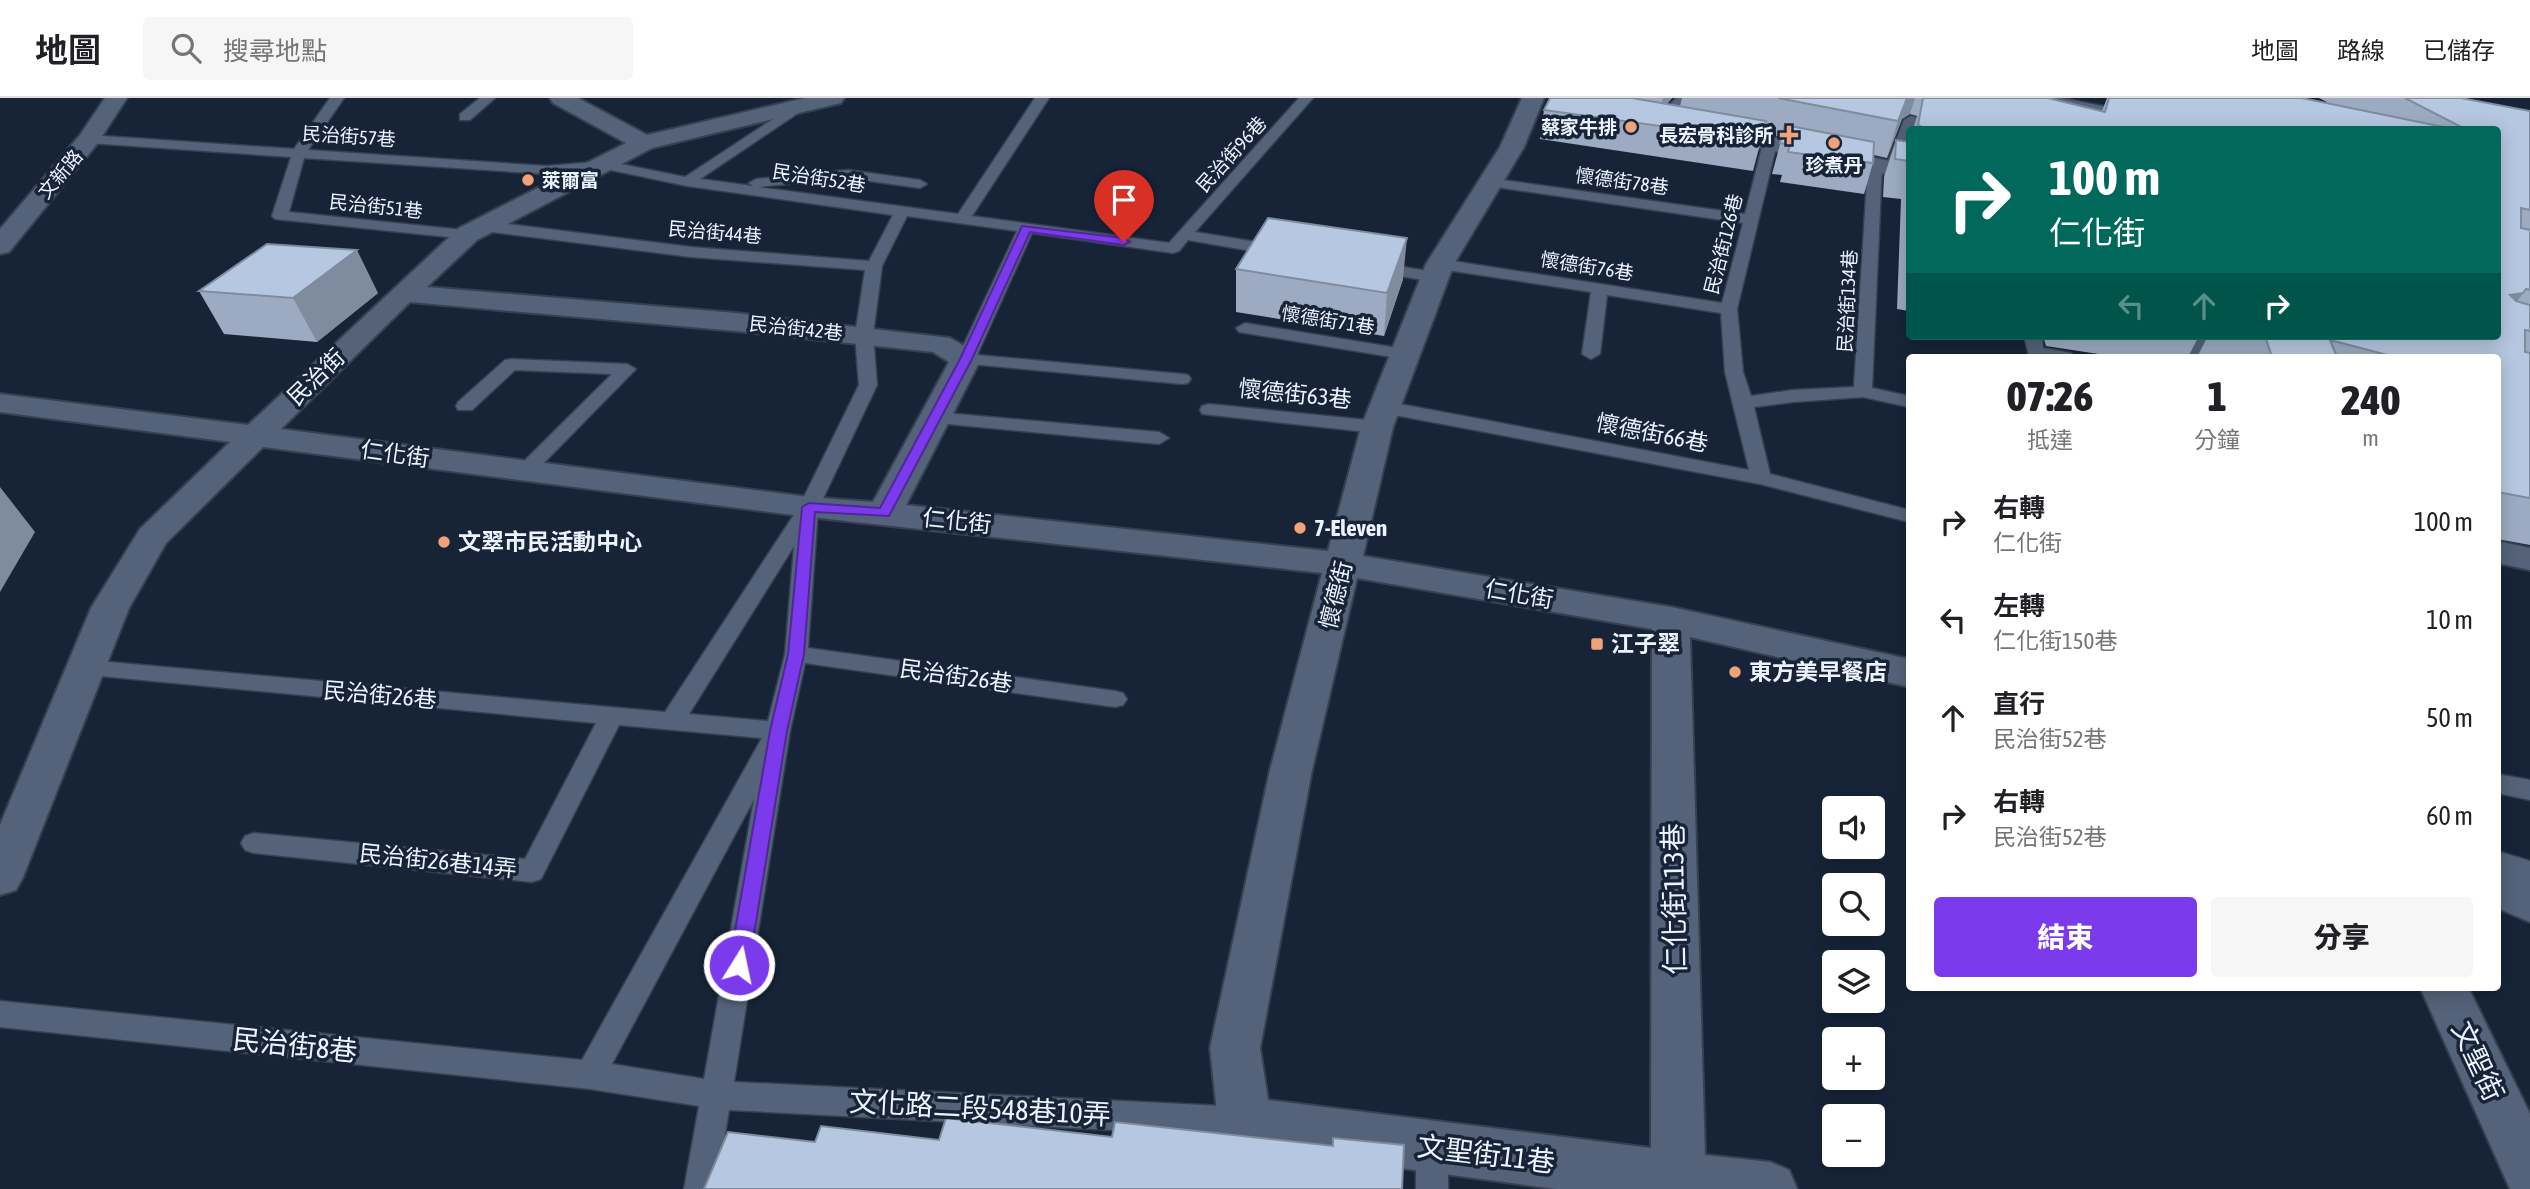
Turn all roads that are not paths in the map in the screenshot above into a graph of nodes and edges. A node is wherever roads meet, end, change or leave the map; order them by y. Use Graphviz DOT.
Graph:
graph roads {
  1 [pos="116,98"];
  2 [pos="337,98"];
  3 [pos="488,98"];
  4 [pos="561,98"];
  5 [pos="1042,98"];
  6 [pos="1306,98"];
  7 [pos="1683,98"];
  8 [pos="2041,98"];
  9 [pos="1533,100"];
  10 [pos="816,101"];
  11 [pos="465,117"];
  12 [pos="1636,118"];
  13 [pos="2144,118"];
  14 [pos="1662,122"];
  15 [pos="1909,126"];
  16 [pos="1931,126"];
  17 [pos="1906,133"];
  18 [pos="89,139"];
  19 [pos="644,143"];
  20 [pos="1770,143"];
  21 [pos="299,152"];
  22 [pos="606,165"];
  23 [pos="1892,169"];
  24 [pos="687,182"];
  25 [pos="1489,182"];
  26 [pos="920,184"];
  27 [pos="732,186"];
  28 [pos="902,212"];
  29 [pos="279,216"];
  30 [pos="1750,219"];
  31 [pos="962,220"];
  32 [pos="1026,229"];
  33 [pos="476,230"];
  34 [pos="1184,235"];
  35 [pos="0,247"];
  36 [pos="1302,255"];
  37 [pos="1355,264"];
  38 [pos="874,266"];
  39 [pos="1437,270"];
  40 [pos="1600,289"];
  41 [pos="405,293"];
  42 [pos="1729,309"];
  43 [pos="1245,327"];
  44 [pos="864,335"];
  45 [pos="2034,340"];
  46 [pos="1404,354"];
  47 [pos="1591,354"];
  48 [pos="2047,354"];
  49 [pos="966,359"];
  50 [pos="1182,379"];
  51 [pos="1863,392"];
  52 [pos="1906,400"];
  53 [pos="0,403"];
  54 [pos="1744,403"];
  55 [pos="465,406"];
  56 [pos="1209,410"];
  57 [pos="1380,417"];
  58 [pos="934,418"];
  59 [pos="256,434"];
  60 [pos="1159,438"];
  61 [pos="525,471"];
  62 [pos="1761,478"];
  63 [pos="809,507"];
  64 [pos="884,513"];
  65 [pos="1906,515"];
  66 [pos="2501,553"];
  67 [pos="2530,559"];
  68 [pos="1344,564"];
  69 [pos="1671,620"];
  70 [pos="796,654"];
  71 [pos="87,668"];
  72 [pos="1906,672"];
  73 [pos="1115,699"];
  74 [pos="612,716"];
  75 [pos="673,719"];
  76 [pos="778,731"];
  77 [pos="2501,784"];
  78 [pos="2530,790"];
  79 [pos="254,843"];
  80 [pos="2501,863"];
  81 [pos="2530,872"];
  82 [pos="0,877"];
  83 [pos="2501,889"];
  84 [pos="2530,903"];
  85 [pos="2446,991"];
  86 [pos="0,1014"];
  87 [pos="590,1075"];
  88 [pos="717,1095"];
  89 [pos="1244,1122"];
  90 [pos="1432,1169"];
  91 [pos="2530,1173"];
  92 [pos="1678,1177"];
  93 [pos="700,1189"];
  94 [pos="1770,1189"];
  1 -- 18 [label="street, 文新路"];
  2 -- 21 [label="lane"];
  3 -- 11 [label="lane"];
  4 -- 19 [label="street"];
  5 -- 31 [label="lane"];
  6 -- 34 [label="lane, 民治街96巷"];
  7 -- 14 [label="lane"];
  8 -- 13 [label="lane"];
  9 -- 25 [label="street, 懷德街"];
  10 -- 19 [label="street, 民治街"];
  10 -- 24 [label="lane"];
  12 -- 14 [label="street"];
  14 -- 20 [label="street"];
  15 -- 16 [label="lane, 民治街134巷"];
  17 -- 23 [label="lane, 民治街134巷"];
  18 -- 21 [label="lane, 民治街57巷"];
  18 -- 35 [label="street, 文新路"];
  19 -- 22 [label="street, 民治街"];
  20 -- 23 [label="street"];
  20 -- 30 [label="lane, 民治街126巷"];
  21 -- 22 [label="lane, 民治街57巷"];
  21 -- 29 [label="lane"];
  22 -- 24 [label="lane, 民治街52巷"];
  22 -- 33 [label="street, 民治街"];
  23 -- 51 [label="lane, 民治街134巷"];
  24 -- 27 [label="lane, 民治街52巷"];
  25 -- 30 [label="lane, 懷德街78巷"];
  25 -- 39 [label="street, 懷德街"];
  26 -- 27 [label="lane"];
  27 -- 28 [label="lane, 民治街52巷"];
  28 -- 31 [label="lane, 民治街52巷"];
  28 -- 38 [label="lane"];
  29 -- 33 [label="lane, 民治街51巷"];
  30 -- 42 [label="lane, 民治街126巷"];
  31 -- 32 [label="lane, 民治街52巷"];
  32 -- 34 [label="lane, 民治街52巷"];
  32 -- 49 [label="lane"];
  33 -- 38 [label="lane, 民治街44巷"];
  33 -- 41 [label="street, 民治街"];
  34 -- 36 [label="lane, 民治街52巷"];
  37 -- 39 [label="lane"];
  38 -- 44 [label="lane"];
  39 -- 40 [label="lane, 懷德街76巷"];
  39 -- 46 [label="street, 懷德街"];
  40 -- 42 [label="lane, 懷德街76巷"];
  40 -- 47 [label="lane"];
  41 -- 44 [label="street, 民治街42巷"];
  41 -- 59 [label="street, 民治街"];
  42 -- 54 [label="lane, 民治街126巷"];
  43 -- 46 [label="lane, 懷德街71巷"];
  44 -- 49 [label="street, 民治街42巷"];
  44 -- 63 [label="lane"];
  45 -- 48 [label="lane"];
  46 -- 57 [label="street, 懷德街"];
  49 -- 50 [label="lane, 民治街42巷"];
  49 -- 58 [label="street"];
  51 -- 52 [label="lane"];
  51 -- 54 [label="lane"];
  53 -- 59 [label="street, 仁化街"];
  54 -- 62 [label="lane, 民治街126巷"];
  55 -- 61 [label="lane"];
  56 -- 57 [label="lane, 懷德街63巷"];
  57 -- 62 [label="lane, 懷德街66巷"];
  57 -- 68 [label="street, 懷德街"];
  58 -- 60 [label="lane"];
  58 -- 64 [label="street"];
  59 -- 61 [label="street, 仁化街"];
  59 -- 71 [label="street, 民治街"];
  61 -- 63 [label="street, 仁化街"];
  62 -- 65 [label="lane, 懷德街66巷"];
  63 -- 64 [label="street, 仁化街"];
  63 -- 70 [label="lane"];
  63 -- 75 [label="lane"];
  64 -- 68 [label="street, 仁化街"];
  66 -- 67 [label="street"];
  68 -- 69 [label="street, 仁化街"];
  68 -- 89 [label="street, 懷德街"];
  69 -- 72 [label="street, 仁化街"];
  69 -- 92 [label="street, 仁化街113巷"];
  70 -- 73 [label="lane, 民治街26巷"];
  70 -- 76 [label="lane"];
  71 -- 74 [label="lane, 民治街26巷"];
  71 -- 82 [label="street, 民治街"];
  74 -- 75 [label="lane, 民治街26巷"];
  74 -- 79 [label="lane, 民治街26巷14弄"];
  75 -- 76 [label="lane, 民治街26巷"];
  76 -- 87 [label="lane"];
  76 -- 88 [label="lane"];
  77 -- 78 [label="lane"];
  80 -- 81 [label="lane"];
  83 -- 84 [label="street"];
  85 -- 91 [label="street, 文聖街"];
  86 -- 87 [label="lane, 民治街8巷"];
  87 -- 88 [label="lane, 民治街8巷"];
  88 -- 89 [label="lane, 文化路二段548巷10弄"];
  88 -- 93 [label="lane"];
  89 -- 90 [label="street, 文聖街11巷"];
  90 -- 92 [label="street, 文聖街11巷"];
  92 -- 94 [label="street, 文聖街11巷"];
}
